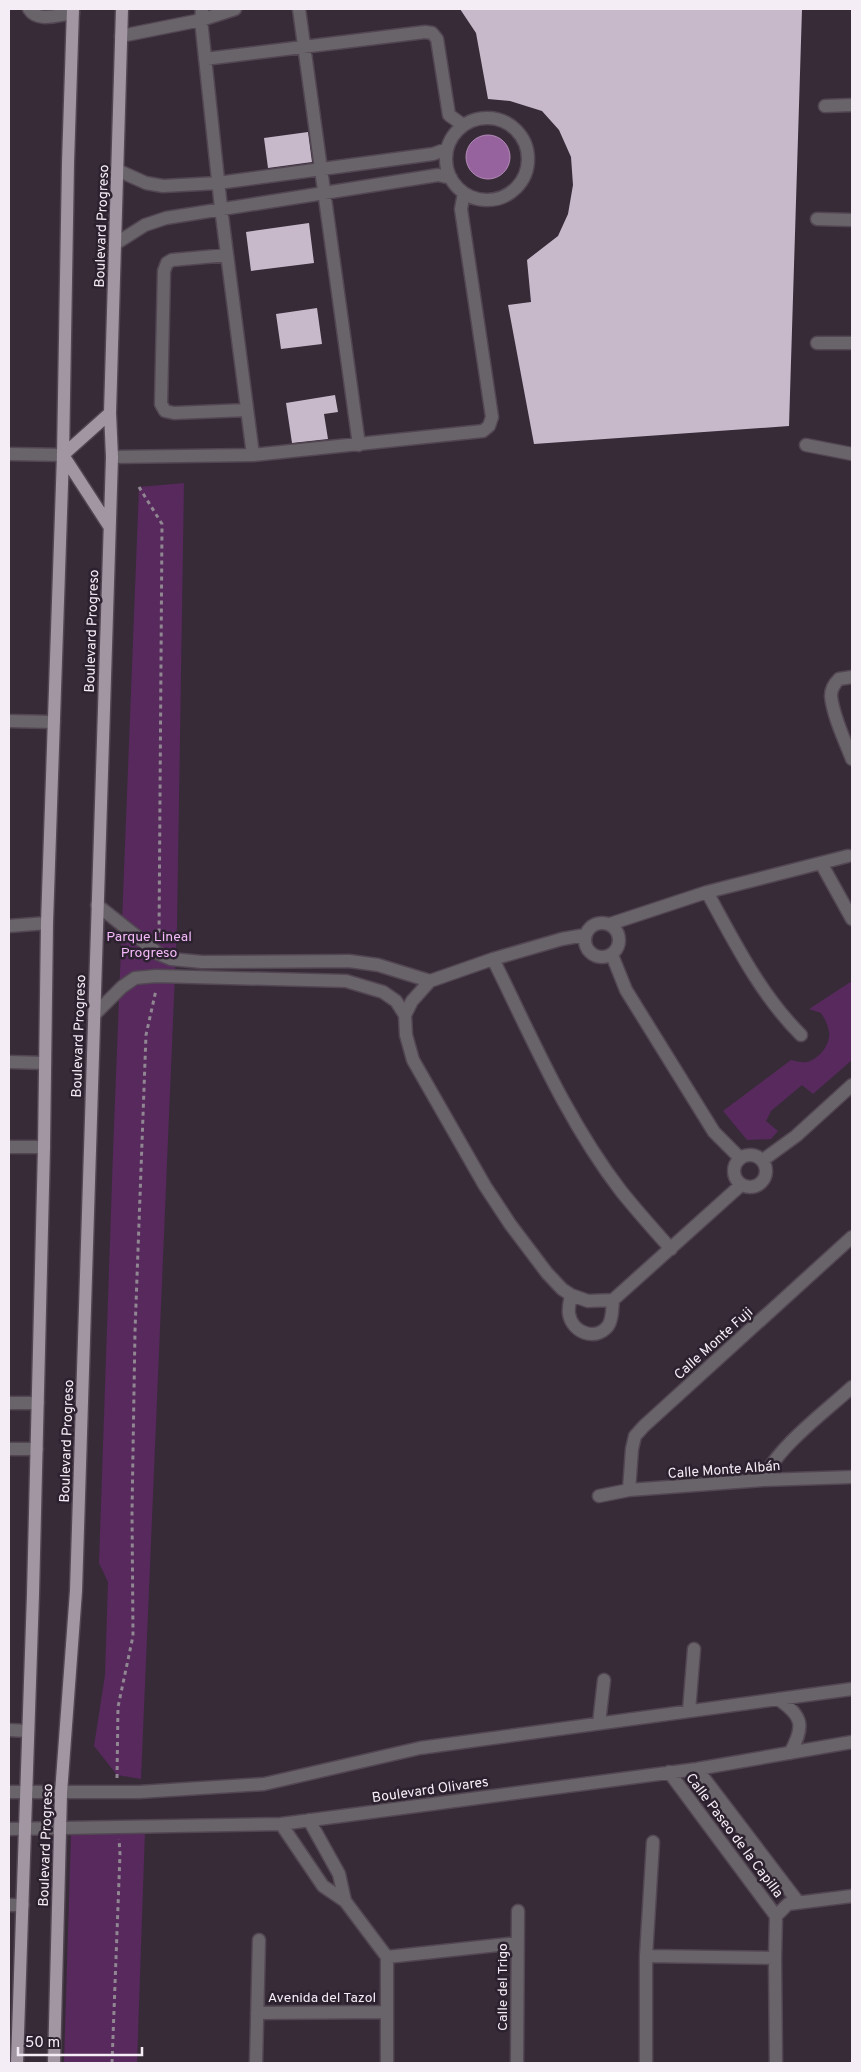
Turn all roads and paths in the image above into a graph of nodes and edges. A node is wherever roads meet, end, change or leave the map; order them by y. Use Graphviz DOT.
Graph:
graph roads {
  1 [pos="28,9"];
  2 [pos="122,9"];
  3 [pos="235,9"];
  4 [pos="299,9"];
  5 [pos="73,11"];
  6 [pos="202,14"];
  7 [pos="121,36"];
  8 [pos="304,46"];
  9 [pos="205,59"];
  10 [pos="852,105"];
  11 [pos="825,106"];
  12 [pos="463,125"];
  13 [pos="447,149"];
  14 [pos="117,170"];
  15 [pos="320,170"];
  16 [pos="451,178"];
  17 [pos="218,183"];
  18 [pos="324,193"];
  19 [pos="464,193"];
  20 [pos="221,208"];
  21 [pos="816,219"];
  22 [pos="852,220"];
  23 [pos="115,244"];
  24 [pos="227,255"];
  25 [pos="817,343"];
  26 [pos="852,343"];
  27 [pos="247,410"];
  28 [pos="110,413"];
  29 [pos="359,445"];
  30 [pos="806,445"];
  31 [pos="9,454"];
  32 [pos="852,454"];
  33 [pos="63,455"];
  34 [pos="253,455"];
  35 [pos="112,458"];
  36 [pos="139,486"];
  37 [pos="109,526"];
  38 [pos="852,677"];
  39 [pos="9,721"];
  40 [pos="54,722"];
  41 [pos="852,759"];
  42 [pos="848,856"];
  43 [pos="821,863"];
  44 [pos="707,892"];
  45 [pos="97,905"];
  46 [pos="852,919"];
  47 [pos="47,923"];
  48 [pos="610,924"];
  49 [pos="9,926"];
  50 [pos="586,935"];
  51 [pos="159,954"];
  52 [pos="612,955"];
  53 [pos="493,959"];
  54 [pos="349,961"];
  55 [pos="208,962"];
  56 [pos="156,976"];
  57 [pos="207,976"];
  58 [pos="346,981"];
  59 [pos="430,981"];
  60 [pos="94,1015"];
  61 [pos="405,1015"];
  62 [pos="801,1035"];
  63 [pos="9,1062"];
  64 [pos="45,1063"];
  65 [pos="852,1086"];
  66 [pos="9,1146"];
  67 [pos="44,1147"];
  68 [pos="740,1158"];
  69 [pos="763,1160"];
  70 [pos="741,1185"];
  71 [pos="852,1237"];
  72 [pos="671,1249"];
  73 [pos="571,1295"];
  74 [pos="613,1300"];
  75 [pos="852,1387"];
  76 [pos="9,1403"];
  77 [pos="38,1403"];
  78 [pos="9,1449"];
  79 [pos="37,1450"];
  80 [pos="852,1477"];
  81 [pos="763,1480"];
  82 [pos="629,1490"];
  83 [pos="599,1496"];
  84 [pos="694,1649"];
  85 [pos="604,1680"];
  86 [pos="852,1689"];
  87 [pos="778,1699"];
  88 [pos="689,1711"];
  89 [pos="599,1723"];
  90 [pos="9,1730"];
  91 [pos="28,1731"];
  92 [pos="852,1742"];
  93 [pos="790,1753"];
  94 [pos="697,1769"];
  95 [pos="669,1772"];
  96 [pos="117,1775"];
  97 [pos="9,1792"];
  98 [pos="26,1793"];
  99 [pos="61,1793"];
  100 [pos="308,1820"];
  101 [pos="281,1824"];
  102 [pos="26,1828"];
  103 [pos="60,1828"];
  104 [pos="9,1829"];
  105 [pos="118,1830"];
  106 [pos="653,1842"];
  107 [pos="852,1896"];
  108 [pos="345,1901"];
  109 [pos="798,1902"];
  110 [pos="9,1905"];
  111 [pos="23,1905"];
  112 [pos="518,1911"];
  113 [pos="780,1911"];
  114 [pos="259,1940"];
  115 [pos="517,1943"];
  116 [pos="646,1956"];
  117 [pos="387,1957"];
  118 [pos="775,1958"];
  119 [pos="387,2012"];
  120 [pos="257,2013"];
  121 [pos="14,2035"];
  122 [pos="17,2063"];
  123 [pos="54,2063"];
  124 [pos="112,2063"];
  125 [pos="256,2063"];
  126 [pos="387,2063"];
  127 [pos="517,2063"];
  128 [pos="646,2063"];
  129 [pos="776,2063"];
  1 -- 5 [label="street"];
  2 -- 7 [label="main road, Boulevard Progreso"];
  3 -- 6 [label="street"];
  4 -- 8 [label="street"];
  5 -- 33 [label="main road, Boulevard Progreso"];
  6 -- 7 [label="street"];
  6 -- 9 [label="street"];
  7 -- 14 [label="main road, Boulevard Progreso"];
  8 -- 9 [label="street"];
  8 -- 12 [label="street"];
  8 -- 15 [label="street"];
  9 -- 17 [label="street"];
  10 -- 11 [label="street"];
  12 -- 13 [label="street"];
  12 -- 19 [label="street"];
  13 -- 15 [label="street"];
  13 -- 16 [label="street"];
  14 -- 17 [label="street"];
  14 -- 23 [label="main road, Boulevard Progreso"];
  15 -- 17 [label="street"];
  15 -- 18 [label="street"];
  16 -- 18 [label="street"];
  16 -- 19 [label="street"];
  17 -- 20 [label="street"];
  18 -- 20 [label="street"];
  18 -- 29 [label="street"];
  19 -- 29 [label="street"];
  20 -- 23 [label="street"];
  20 -- 24 [label="street"];
  21 -- 22 [label="street"];
  23 -- 28 [label="main road, Boulevard Progreso"];
  24 -- 27 [label="street"];
  24 -- 27 [label="street"];
  25 -- 26 [label="street"];
  27 -- 34 [label="street"];
  28 -- 33 [label="main road"];
  28 -- 35 [label="main road, Boulevard Progreso"];
  29 -- 34 [label="street"];
  30 -- 32 [label="street"];
  31 -- 33 [label="street"];
  33 -- 37 [label="main road"];
  33 -- 40 [label="main road, Boulevard Progreso"];
  34 -- 35 [label="street"];
  35 -- 37 [label="main road, Boulevard Progreso"];
  36 -- 51 [label="path"];
  37 -- 45 [label="main road, Boulevard Progreso"];
  38 -- 41 [label="street"];
  39 -- 40 [label="street"];
  40 -- 47 [label="main road, Boulevard Progreso"];
  42 -- 43 [label="street"];
  43 -- 44 [label="street"];
  43 -- 46 [label="street"];
  44 -- 48 [label="street"];
  44 -- 62 [label="street"];
  45 -- 51 [label="street"];
  45 -- 60 [label="main road, Boulevard Progreso"];
  47 -- 49 [label="street"];
  47 -- 64 [label="main road, Boulevard Progreso"];
  48 -- 50 [label="street"];
  48 -- 52 [label="street"];
  50 -- 52 [label="street"];
  50 -- 53 [label="street"];
  51 -- 55 [label="street"];
  52 -- 68 [label="street"];
  53 -- 59 [label="street"];
  53 -- 72 [label="street"];
  54 -- 55 [label="street"];
  54 -- 58 [label="street"];
  54 -- 59 [label="street"];
  55 -- 57 [label="street"];
  56 -- 57 [label="street"];
  56 -- 60 [label="street"];
  56 -- 96 [label="path"];
  57 -- 58 [label="street"];
  58 -- 61 [label="street"];
  59 -- 61 [label="street"];
  60 -- 99 [label="main road, Boulevard Progreso"];
  61 -- 73 [label="street"];
  63 -- 64 [label="street"];
  64 -- 67 [label="main road, Boulevard Progreso"];
  65 -- 69 [label="street"];
  66 -- 67 [label="street"];
  67 -- 77 [label="main road, Boulevard Progreso"];
  68 -- 69 [label="street"];
  68 -- 70 [label="street"];
  69 -- 70 [label="street"];
  70 -- 72 [label="street"];
  71 -- 82 [label="street, Calle Monte Fuji"];
  72 -- 74 [label="street"];
  73 -- 74 [label="street"];
  73 -- 74 [label="street"];
  75 -- 81 [label="street"];
  76 -- 77 [label="street"];
  77 -- 79 [label="main road, Boulevard Progreso"];
  78 -- 79 [label="street"];
  79 -- 91 [label="main road, Boulevard Progreso"];
  80 -- 81 [label="street, Calle Monte Albán"];
  81 -- 82 [label="street, Calle Monte Albán"];
  82 -- 83 [label="street, Calle Monte Albán"];
  84 -- 88 [label="street"];
  85 -- 89 [label="street"];
  86 -- 87 [label="street"];
  87 -- 88 [label="street"];
  87 -- 93 [label="street"];
  88 -- 89 [label="street"];
  89 -- 99 [label="street"];
  90 -- 91 [label="street"];
  91 -- 98 [label="main road, Boulevard Progreso"];
  92 -- 93 [label="street, Boulevard Olivares"];
  93 -- 94 [label="street, Boulevard Olivares"];
  94 -- 95 [label="street, Boulevard Olivares"];
  94 -- 109 [label="street, Calle Paseo de la Capilla"];
  95 -- 100 [label="street, Boulevard Olivares"];
  95 -- 113 [label="street, Calle Paseo de la Capilla"];
  97 -- 98 [label="street"];
  98 -- 99 [label="street"];
  98 -- 102 [label="main road, Boulevard Progreso"];
  99 -- 103 [label="main road, Boulevard Progreso"];
  100 -- 101 [label="street, Boulevard Olivares"];
  100 -- 108 [label="street"];
  101 -- 103 [label="street, Boulevard Olivares"];
  101 -- 108 [label="street"];
  102 -- 103 [label="street, Boulevard Olivares"];
  102 -- 104 [label="street, Boulevard Olivares"];
  102 -- 111 [label="main road, Boulevard Progreso"];
  103 -- 123 [label="main road, Boulevard Progreso"];
  105 -- 124 [label="path"];
  106 -- 116 [label="street"];
  107 -- 109 [label="street"];
  108 -- 117 [label="street"];
  109 -- 113 [label="street"];
  110 -- 111 [label="street"];
  111 -- 121 [label="main road, Boulevard Progreso"];
  112 -- 115 [label="street, Calle del Trigo"];
  113 -- 118 [label="street, Calle Paseo de la Capilla"];
  114 -- 120 [label="street"];
  115 -- 117 [label="street"];
  115 -- 127 [label="street, Calle del Trigo"];
  116 -- 118 [label="street"];
  116 -- 128 [label="street"];
  117 -- 119 [label="street"];
  118 -- 129 [label="street, Calle Paseo de la Capilla"];
  119 -- 120 [label="street, Avenida del Tazol"];
  119 -- 126 [label="street"];
  120 -- 125 [label="street"];
  121 -- 122 [label="main road, Boulevard Progreso"];
}
